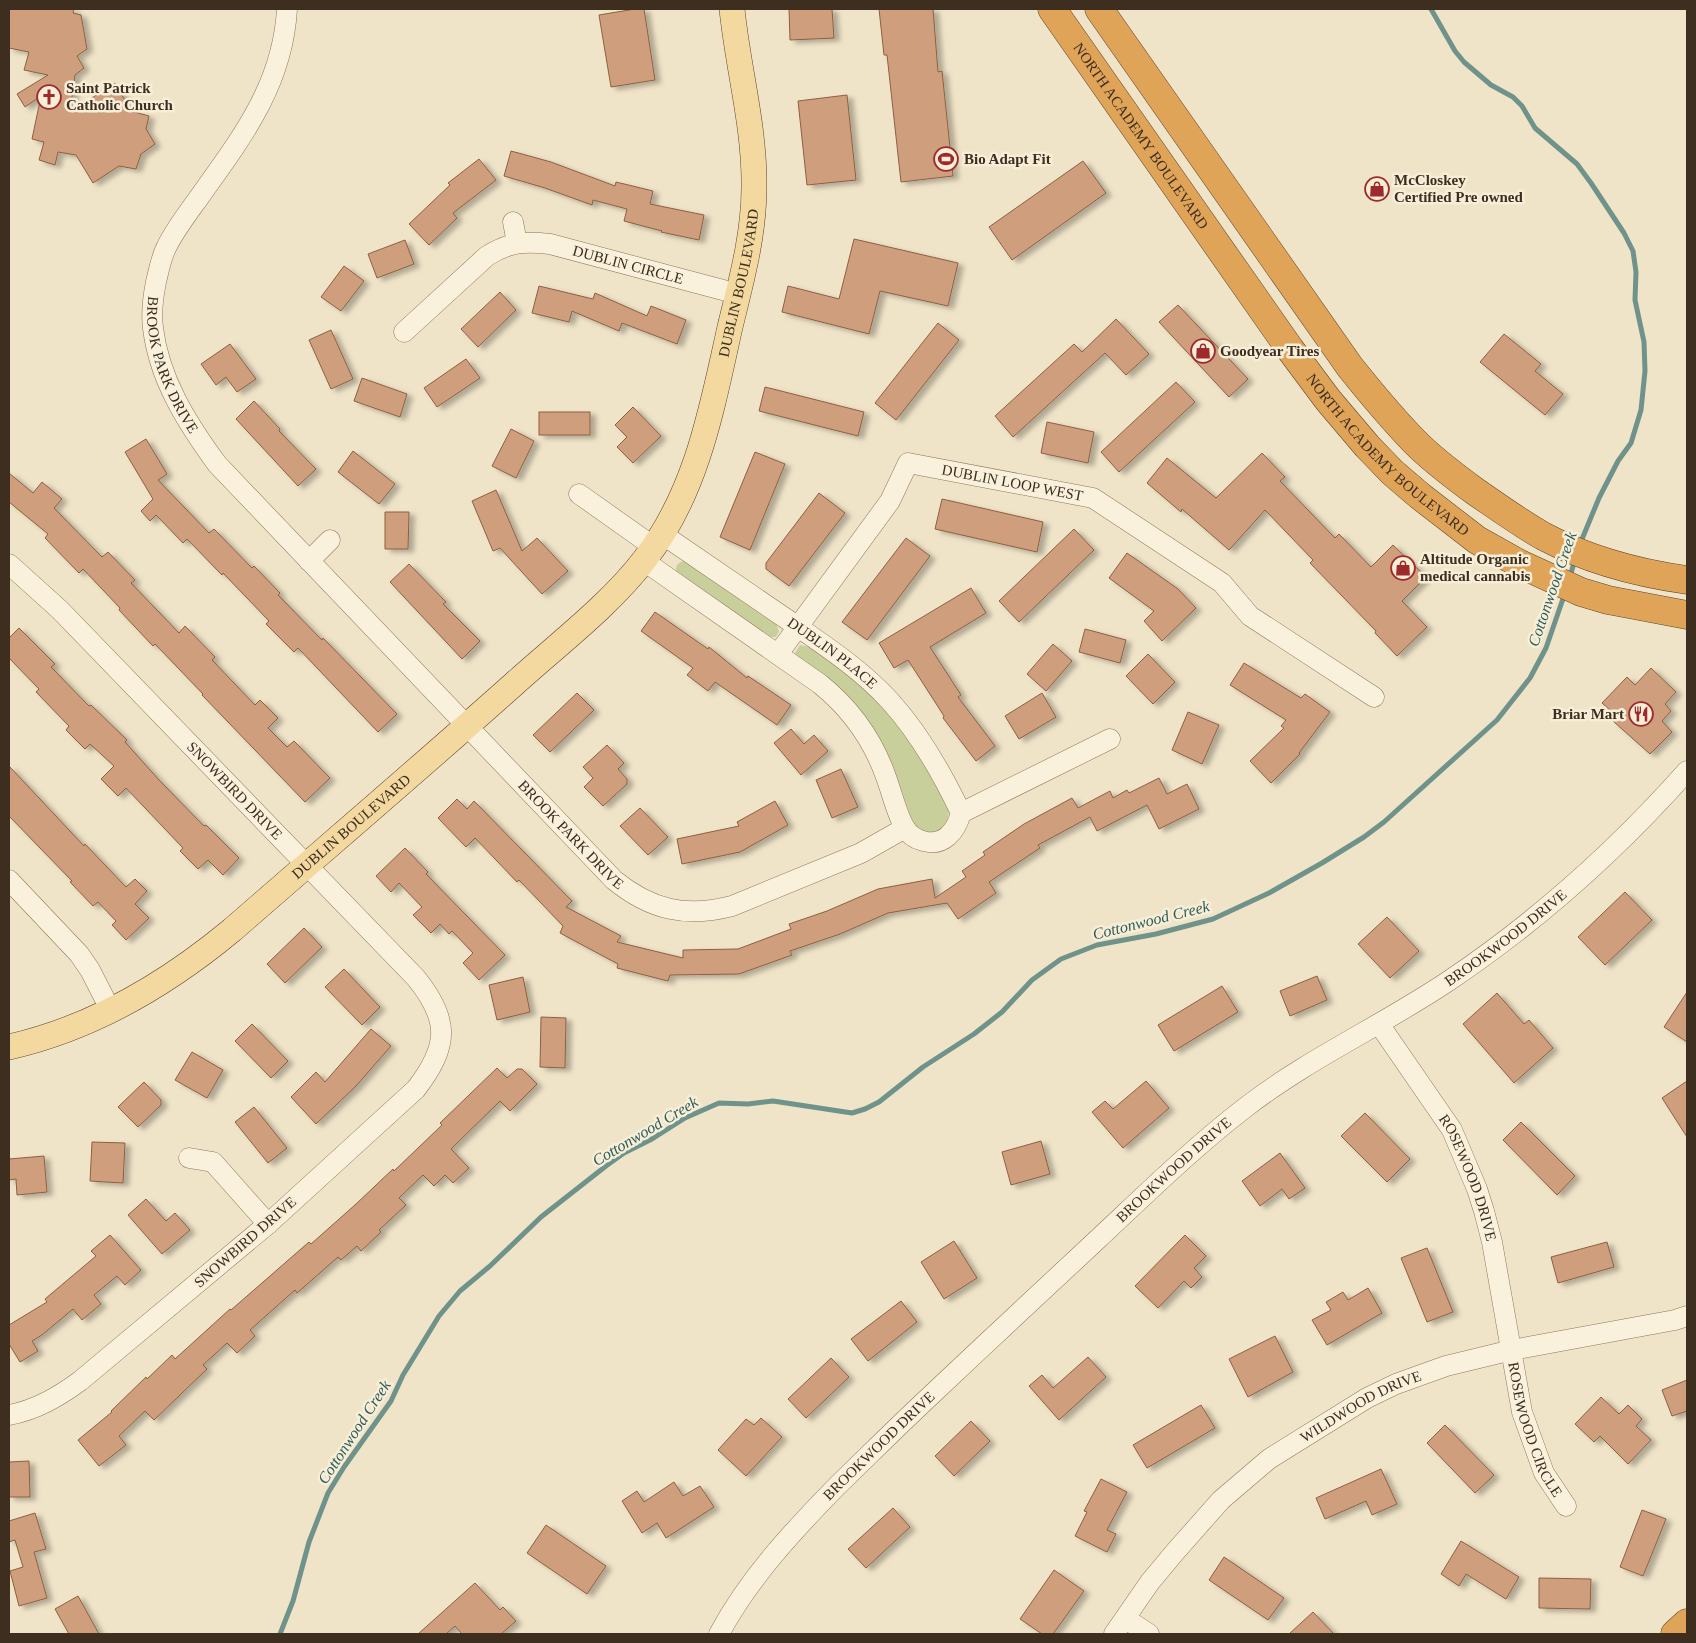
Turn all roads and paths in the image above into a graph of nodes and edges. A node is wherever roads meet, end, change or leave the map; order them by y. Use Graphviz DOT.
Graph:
graph roads {
  1 [pos="288,9"];
  2 [pos="732,9"];
  3 [pos="1052,9"];
  4 [pos="1099,9"];
  5 [pos="513,222"];
  6 [pos="517,243"];
  7 [pos="738,294"];
  8 [pos="404,332"];
  9 [pos="579,494"];
  10 [pos="330,540"];
  11 [pos="654,547"];
  12 [pos="309,561"];
  13 [pos="9,564"];
  14 [pos="1674,578"];
  15 [pos="1687,615"];
  16 [pos="798,627"];
  17 [pos="778,654"];
  18 [pos="1374,697"];
  19 [pos="467,726"];
  20 [pos="1110,739"];
  21 [pos="1687,771"];
  22 [pos="961,813"];
  23 [pos="904,828"];
  24 [pos="307,865"];
  25 [pos="9,880"];
  26 [pos="111,1011"];
  27 [pos="1378,1024"];
  28 [pos="9,1047"];
  29 [pos="189,1158"];
  30 [pos="268,1224"];
  31 [pos="1687,1316"];
  32 [pos="1512,1350"];
  33 [pos="9,1415"];
  34 [pos="1566,1506"];
  35 [pos="1687,1623"];
  36 [pos="1120,1626"];
  37 [pos="719,1634"];
  38 [pos="1149,1634"];
  39 [pos="1675,1634"];
  1 -- 12 [label="street, BROOK PARK DRIVE"];
  2 -- 7 [label="main road, DUBLIN BOULEVARD"];
  3 -- 15 [label="highway, NORTH ACADEMY BOULEVARD"];
  4 -- 14 [label="highway, NORTH ACADEMY BOULEVARD"];
  5 -- 6 [label="street"];
  6 -- 7 [label="street, DUBLIN CIRCLE"];
  6 -- 8 [label="street, DUBLIN CIRCLE"];
  7 -- 11 [label="main road, DUBLIN BOULEVARD"];
  9 -- 11 [label="street"];
  10 -- 12 [label="street"];
  11 -- 16 [label="street, DUBLIN PLACE"];
  11 -- 17 [label="street, DUBLIN PLACE"];
  11 -- 19 [label="main road, DUBLIN BOULEVARD"];
  12 -- 19 [label="street, BROOK PARK DRIVE"];
  13 -- 24 [label="street, SNOWBIRD DRIVE"];
  16 -- 17 [label="street, DUBLIN LOOP WEST"];
  16 -- 18 [label="street, DUBLIN LOOP WEST"];
  16 -- 22 [label="street, DUBLIN PLACE"];
  17 -- 23 [label="street, DUBLIN PLACE"];
  19 -- 23 [label="street, BROOK PARK DRIVE"];
  19 -- 24 [label="main road, DUBLIN BOULEVARD"];
  20 -- 22 [label="street"];
  21 -- 27 [label="street, BROOKWOOD DRIVE"];
  22 -- 23 [label="street"];
  24 -- 26 [label="main road, DUBLIN BOULEVARD"];
  24 -- 30 [label="street, SNOWBIRD DRIVE"];
  25 -- 26 [label="street"];
  26 -- 28 [label="main road, DUBLIN BOULEVARD"];
  27 -- 32 [label="street, ROSEWOOD DRIVE"];
  27 -- 37 [label="street, BROOKWOOD DRIVE"];
  29 -- 30 [label="street"];
  30 -- 33 [label="street, SNOWBIRD DRIVE"];
  31 -- 32 [label="street, WILDWOOD DRIVE"];
  32 -- 34 [label="street, ROSEWOOD CIRCLE"];
  32 -- 36 [label="street, WILDWOOD DRIVE"];
  35 -- 39 [label="highway"];
  36 -- 38 [label="street"];
}
